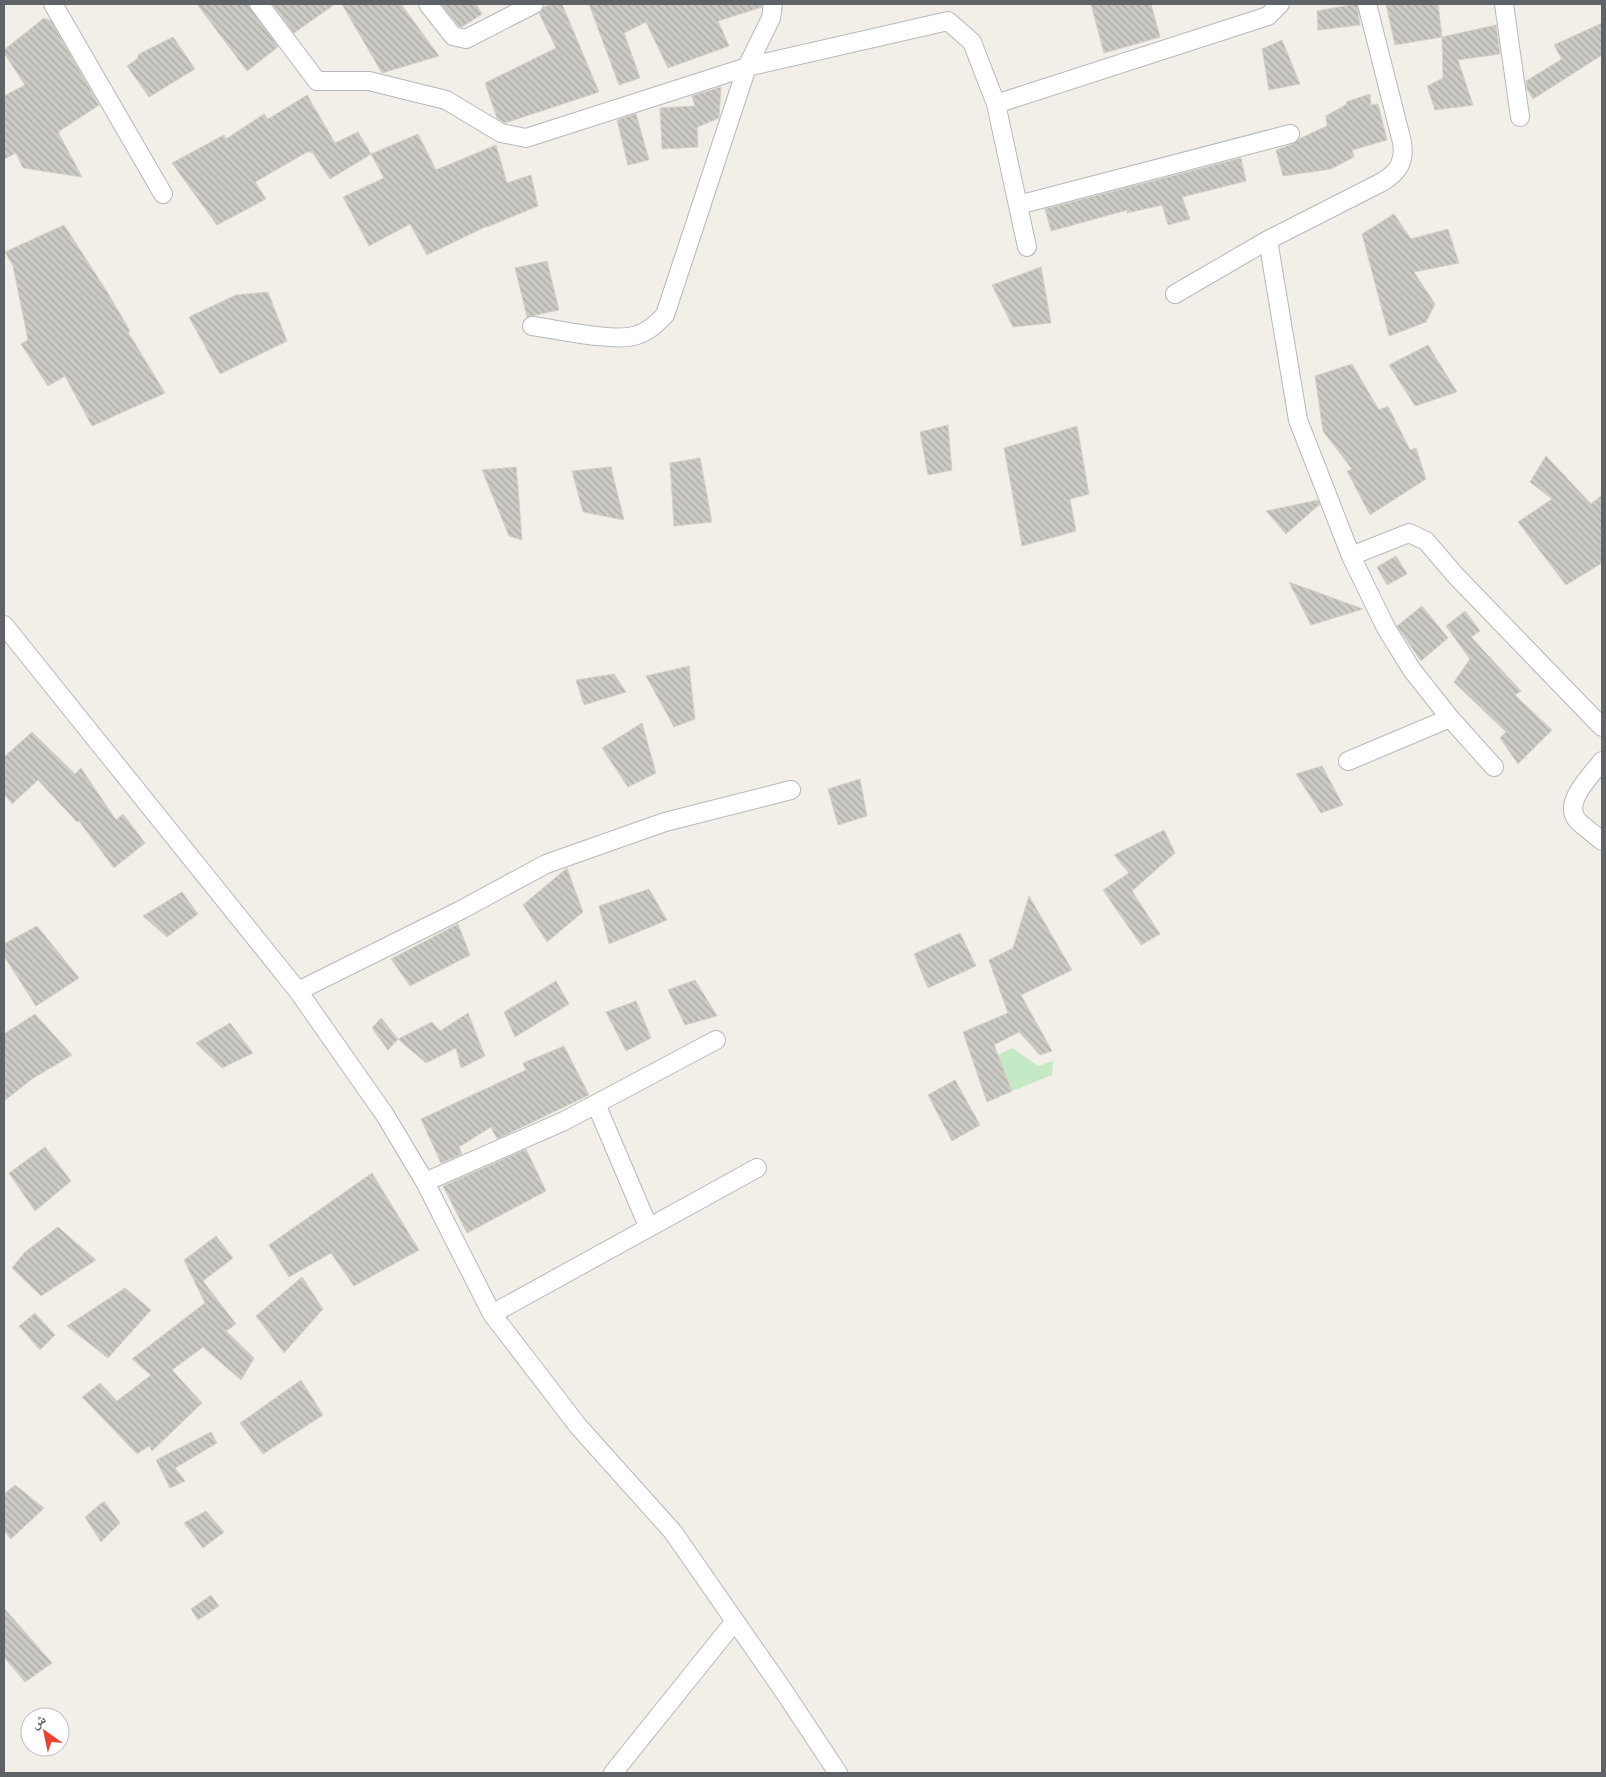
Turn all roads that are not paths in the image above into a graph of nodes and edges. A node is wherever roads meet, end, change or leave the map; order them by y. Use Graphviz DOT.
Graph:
graph roads {
  1 [pos="53,4"];
  2 [pos="258,4"];
  3 [pos="428,4"];
  4 [pos="534,4"];
  5 [pos="773,4"];
  6 [pos="1280,4"];
  7 [pos="1367,4"];
  8 [pos="1504,4"];
  9 [pos="747,66"];
  10 [pos="996,104"];
  11 [pos="1520,117"];
  12 [pos="1290,134"];
  13 [pos="163,194"];
  14 [pos="1018,205"];
  15 [pos="1268,240"];
  16 [pos="1027,247"];
  17 [pos="1174,294"];
  18 [pos="532,326"];
  19 [pos="1351,556"];
  20 [pos="4,625"];
  21 [pos="1450,718"];
  22 [pos="1602,727"];
  23 [pos="1348,761"];
  24 [pos="1602,761"];
  25 [pos="1494,767"];
  26 [pos="791,790"];
  27 [pos="1602,841"];
  28 [pos="298,991"];
  29 [pos="716,1040"];
  30 [pos="596,1104"];
  31 [pos="757,1168"];
  32 [pos="425,1182"];
  33 [pos="648,1226"];
  34 [pos="492,1314"];
  35 [pos="735,1621"];
  36 [pos="613,1773"];
  37 [pos="838,1773"];
  1 -- 13 [label="street"];
  2 -- 9 [label="street"];
  3 -- 4 [label="street"];
  5 -- 9 [label="street"];
  6 -- 10 [label="street"];
  7 -- 15 [label="street"];
  8 -- 11 [label="street"];
  9 -- 10 [label="street"];
  9 -- 18 [label="street"];
  10 -- 14 [label="street"];
  12 -- 14 [label="street"];
  14 -- 16 [label="street"];
  15 -- 17 [label="street"];
  15 -- 19 [label="street"];
  19 -- 21 [label="street"];
  19 -- 22 [label="street"];
  20 -- 28 [label="street"];
  21 -- 23 [label="street"];
  21 -- 25 [label="street"];
  24 -- 27 [label="street"];
  26 -- 28 [label="street"];
  28 -- 32 [label="street"];
  29 -- 30 [label="street"];
  30 -- 32 [label="street"];
  30 -- 33 [label="street"];
  31 -- 33 [label="street"];
  32 -- 34 [label="street"];
  33 -- 34 [label="street"];
  34 -- 35 [label="street"];
  35 -- 36 [label="street"];
  35 -- 37 [label="street"];
}
